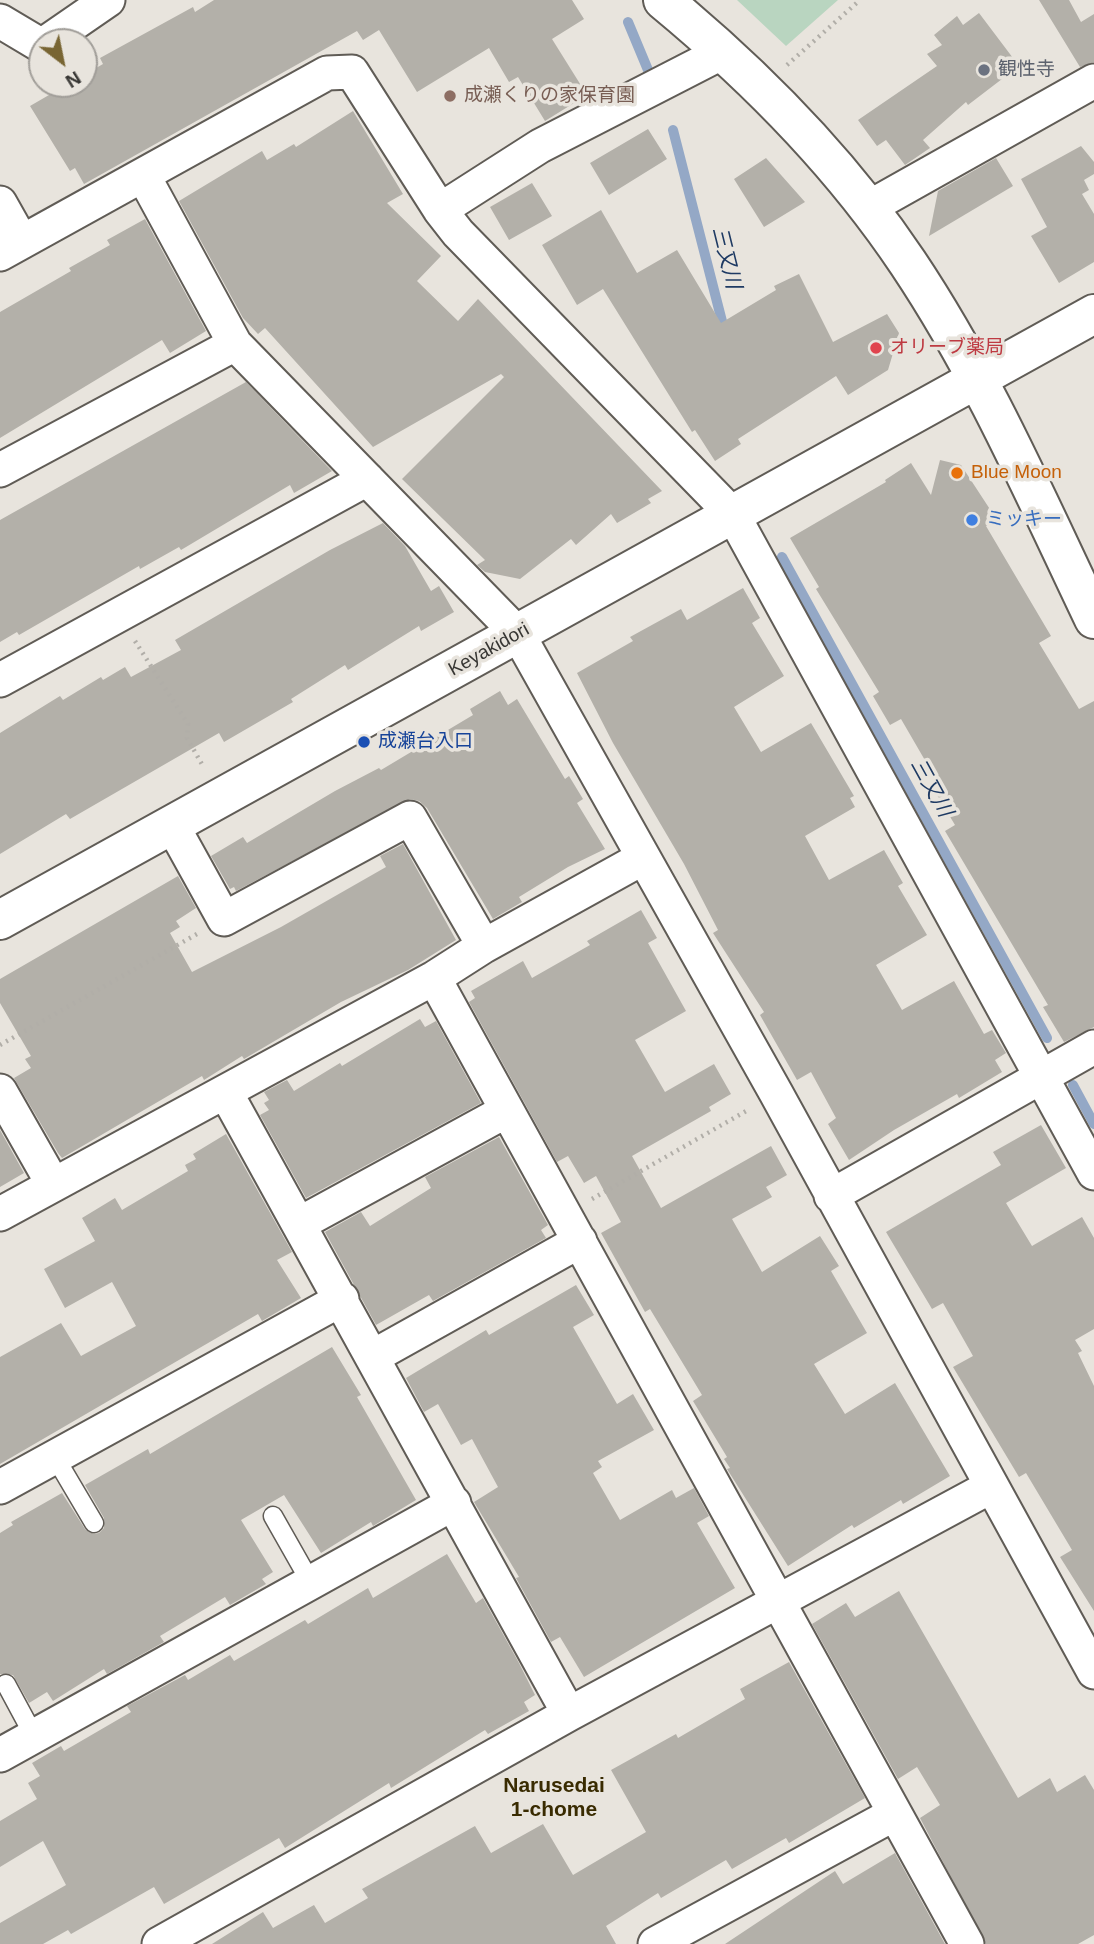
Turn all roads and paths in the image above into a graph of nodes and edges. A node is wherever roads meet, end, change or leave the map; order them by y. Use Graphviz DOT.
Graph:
graph roads {
  1 [pos="108,0"];
  2 [pos="663,0"];
  3 [pos="860,0"];
  4 [pos="2,24"];
  5 [pos="67,28"];
  6 [pos="28,38"];
  7 [pos="723,52"];
  8 [pos="787,65"];
  9 [pos="1094,81"];
  10 [pos="143,175"];
  11 [pos="0,203"];
  12 [pos="868,208"];
  13 [pos="440,210"];
  14 [pos="11,248"];
  15 [pos="1094,314"];
  16 [pos="235,344"];
  17 [pos="979,380"];
  18 [pos="0,470"];
  19 [pos="367,479"];
  20 [pos="733,515"];
  21 [pos="120,614"];
  22 [pos="1094,620"];
  23 [pos="518,634"];
  24 [pos="0,680"];
  25 [pos="206,770"];
  26 [pos="172,825"];
  27 [pos="641,859"];
  28 [pos="0,920"];
  29 [pos="177,946"];
  30 [pos="485,946"];
  31 [pos="434,978"];
  32 [pos="0,1045"];
  33 [pos="1094,1047"];
  34 [pos="1042,1077"];
  35 [pos="0,1091"];
  36 [pos="226,1093"];
  37 [pos="776,1094"];
  38 [pos="506,1111"];
  39 [pos="1094,1173"];
  40 [pos="53,1184"];
  41 [pos="831,1196"];
  42 [pos="0,1214"];
  43 [pos="299,1224"];
  44 [pos="573,1227"];
  45 [pos="342,1299"];
  46 [pos="374,1356"];
  47 [pos="55,1457"];
  48 [pos="0,1487"];
  49 [pos="990,1487"];
  50 [pos="454,1503"];
  51 [pos="273,1516"];
  52 [pos="94,1523"];
  53 [pos="311,1583"];
  54 [pos="779,1599"];
  55 [pos="1094,1672"];
  56 [pos="6,1684"];
  57 [pos="569,1714"];
  58 [pos="34,1736"];
  59 [pos="0,1755"];
  60 [pos="894,1814"];
  61 [pos="159,1944"];
  62 [pos="655,1944"];
  63 [pos="967,1944"];
  1 -- 5 [label="street"];
  2 -- 7 [label="street"];
  3 -- 8 [label="path"];
  4 -- 6 [label="street"];
  7 -- 12 [label="street"];
  7 -- 13 [label="street"];
  9 -- 12 [label="street"];
  10 -- 13 [label="street"];
  10 -- 14 [label="street"];
  10 -- 16 [label="street"];
  11 -- 14 [label="street"];
  12 -- 17 [label="street"];
  13 -- 20 [label="street"];
  15 -- 17 [label="street, Keyakidori"];
  16 -- 18 [label="street"];
  16 -- 19 [label="street"];
  17 -- 20 [label="street, Keyakidori"];
  17 -- 22 [label="street"];
  19 -- 21 [label="street"];
  19 -- 23 [label="street"];
  20 -- 23 [label="street, Keyakidori"];
  20 -- 34 [label="street"];
  21 -- 24 [label="street"];
  21 -- 25 [label="path"];
  23 -- 26 [label="street, Keyakidori"];
  23 -- 27 [label="street"];
  26 -- 28 [label="street, Keyakidori"];
  26 -- 30 [label="street"];
  27 -- 30 [label="street"];
  27 -- 37 [label="street"];
  29 -- 32 [label="path"];
  30 -- 31 [label="street"];
  31 -- 36 [label="street"];
  31 -- 38 [label="street"];
  33 -- 34 [label="street"];
  34 -- 39 [label="street"];
  34 -- 41 [label="street"];
  35 -- 40 [label="street"];
  36 -- 40 [label="street"];
  36 -- 43 [label="street"];
  37 -- 41 [label="street"];
  37 -- 44 [label="path"];
  38 -- 43 [label="street"];
  38 -- 44 [label="street"];
  40 -- 42 [label="street"];
  41 -- 49 [label="street"];
  43 -- 45 [label="street"];
  44 -- 46 [label="street"];
  44 -- 54 [label="street"];
  45 -- 46 [label="street"];
  45 -- 47 [label="street"];
  46 -- 50 [label="street"];
  47 -- 48 [label="street"];
  47 -- 52 [label="lane"];
  49 -- 54 [label="street"];
  49 -- 55 [label="street"];
  50 -- 53 [label="street"];
  50 -- 57 [label="street"];
  51 -- 53 [label="lane"];
  53 -- 58 [label="street"];
  54 -- 57 [label="street"];
  54 -- 60 [label="street"];
  56 -- 58 [label="lane"];
  57 -- 61 [label="street"];
  58 -- 59 [label="street"];
  60 -- 62 [label="street"];
  60 -- 63 [label="street"];
}
